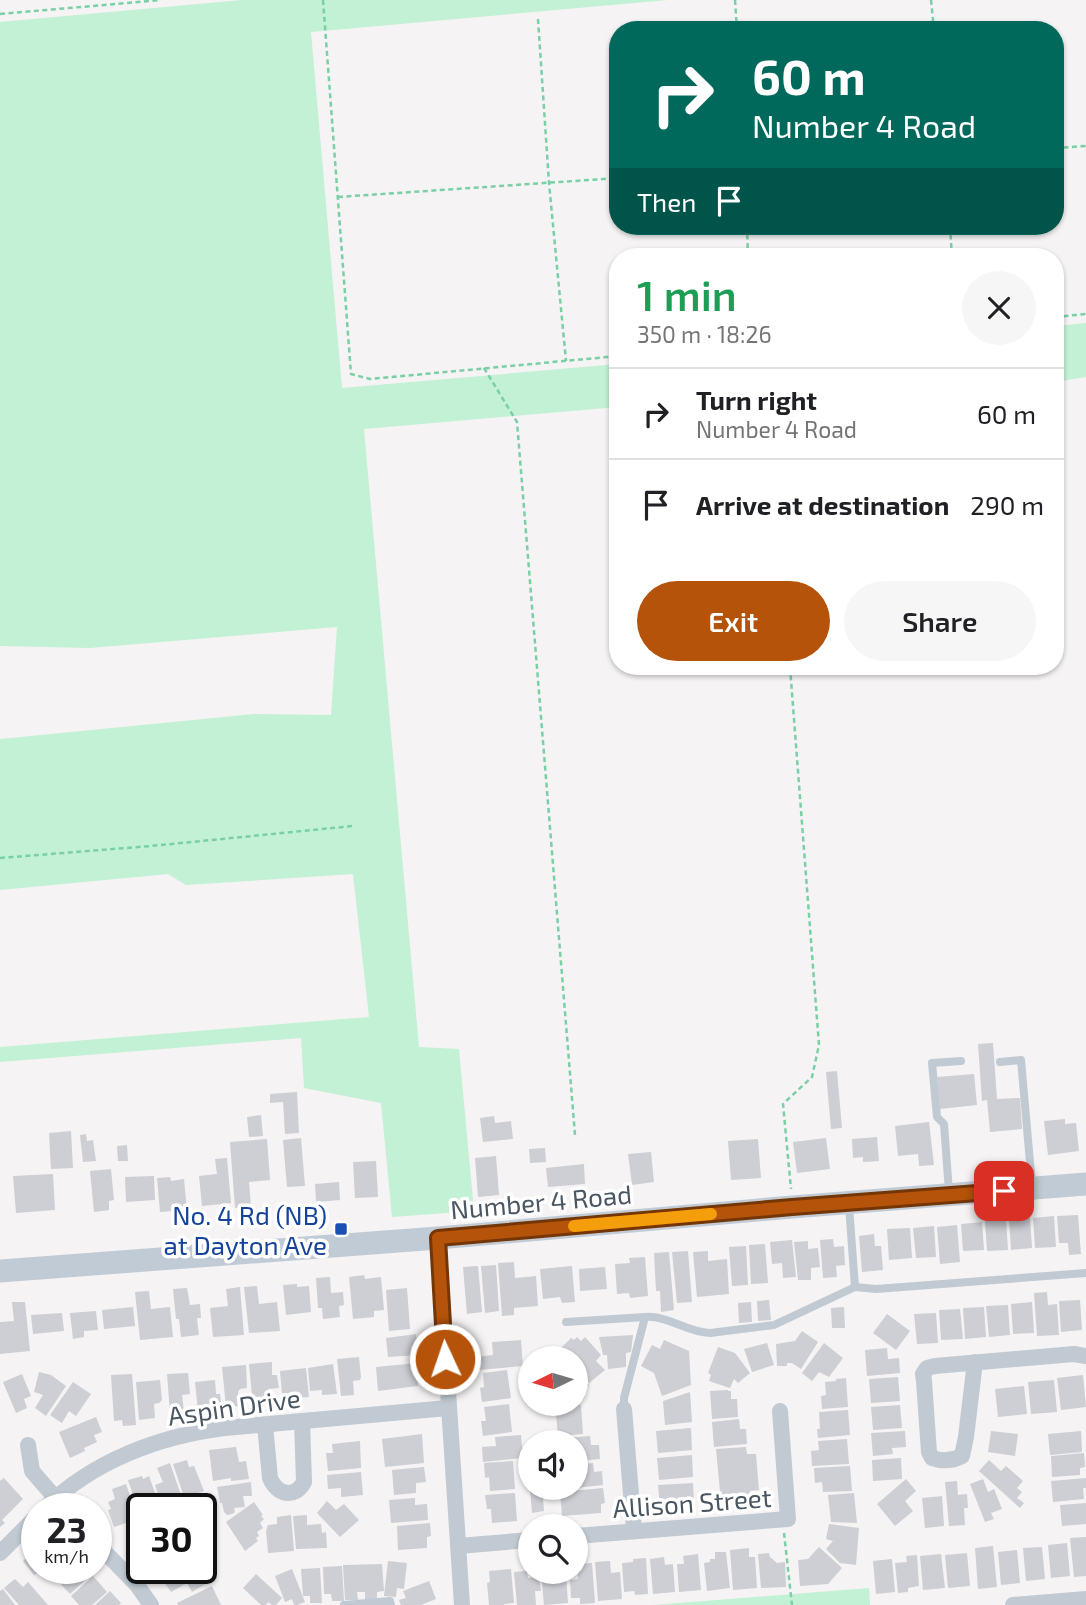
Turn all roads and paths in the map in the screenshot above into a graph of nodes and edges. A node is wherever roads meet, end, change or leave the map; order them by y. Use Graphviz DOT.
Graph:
graph roads {
  1 [pos="161,0"];
  2 [pos="323,0"];
  3 [pos="735,0"];
  4 [pos="931,0"];
  5 [pos="0,14"];
  6 [pos="538,19"];
  7 [pos="736,21"];
  8 [pos="933,21"];
  9 [pos="1086,146"];
  10 [pos="1064,147"];
  11 [pos="609,179"];
  12 [pos="550,183"];
  13 [pos="338,197"];
  14 [pos="1086,314"];
  15 [pos="1064,316"];
  16 [pos="609,357"];
  17 [pos="566,361"];
  18 [pos="484,368"];
  19 [pos="791,675"];
  20 [pos="354,826"];
  21 [pos="0,858"];
  22 [pos="961,1061"];
  23 [pos="1000,1062"];
  24 [pos="575,1135"];
  25 [pos="1086,1184"];
  26 [pos="1032,1188"];
  27 [pos="949,1195"];
  28 [pos="849,1203"];
  29 [pos="792,1207"];
  30 [pos="438,1238"];
  31 [pos="0,1271"];
  32 [pos="1086,1273"];
  33 [pos="855,1287"];
  34 [pos="645,1317"];
  35 [pos="566,1322"];
  36 [pos="1086,1356"];
  37 [pos="975,1362"];
  38 [pos="449,1408"];
  39 [pos="624,1409"];
  40 [pos="780,1411"];
  41 [pos="302,1421"];
  42 [pos="265,1425"];
  43 [pos="28,1445"];
  44 [pos="46,1493"];
  45 [pos="67,1493"];
  46 [pos="782,1519"];
  47 [pos="634,1530"];
  48 [pos="21,1532"];
  49 [pos="588,1535"];
  50 [pos="518,1541"];
  51 [pos="458,1546"];
  52 [pos="0,1553"];
  53 [pos="112,1559"];
  54 [pos="1086,1599"];
  55 [pos="152,1605"];
  56 [pos="344,1605"];
  57 [pos="391,1605"];
  58 [pos="462,1605"];
  59 [pos="792,1605"];
  60 [pos="1013,1605"];
  1 -- 5 [label="path"];
  2 -- 13 [label="path"];
  3 -- 7 [label="path"];
  4 -- 8 [label="path"];
  6 -- 12 [label="path"];
  9 -- 10 [label="path"];
  11 -- 12 [label="path"];
  12 -- 13 [label="path"];
  12 -- 17 [label="path"];
  13 -- 18 [label="path"];
  14 -- 15 [label="path"];
  16 -- 17 [label="path"];
  17 -- 18 [label="path"];
  18 -- 24 [label="path"];
  19 -- 29 [label="path"];
  20 -- 21 [label="path"];
  22 -- 27 [label="lane"];
  23 -- 26 [label="lane"];
  25 -- 26 [label="main road, Number 4 Road"];
  26 -- 27 [label="main road, Number 4 Road"];
  27 -- 28 [label="main road, Number 4 Road"];
  28 -- 29 [label="main road, Number 4 Road"];
  28 -- 33 [label="lane"];
  29 -- 30 [label="main road, Number 4 Road"];
  30 -- 31 [label="main road, Number 4 Road"];
  30 -- 38 [label="street"];
  32 -- 33 [label="lane"];
  33 -- 34 [label="lane"];
  34 -- 35 [label="lane"];
  34 -- 39 [label="lane"];
  36 -- 37 [label="street"];
  37 -- 37 [label="street"];
  38 -- 41 [label="street, Aspin Drive"];
  38 -- 51 [label="street"];
  39 -- 47 [label="street"];
  40 -- 46 [label="street, Allison Street"];
  41 -- 42 [label="street, Aspin Drive"];
  41 -- 42 [label="street"];
  42 -- 45 [label="street, Aspin Drive"];
  43 -- 44 [label="street"];
  46 -- 47 [label="street, Allison Street"];
  46 -- 59 [label="path"];
  47 -- 49 [label="street, Allison Street"];
  48 -- 52 [label="street"];
  50 -- 51 [label="street"];
  51 -- 58 [label="street"];
  53 -- 55 [label="street"];
  54 -- 60 [label="street"];
  56 -- 57 [label="lane"];
}
